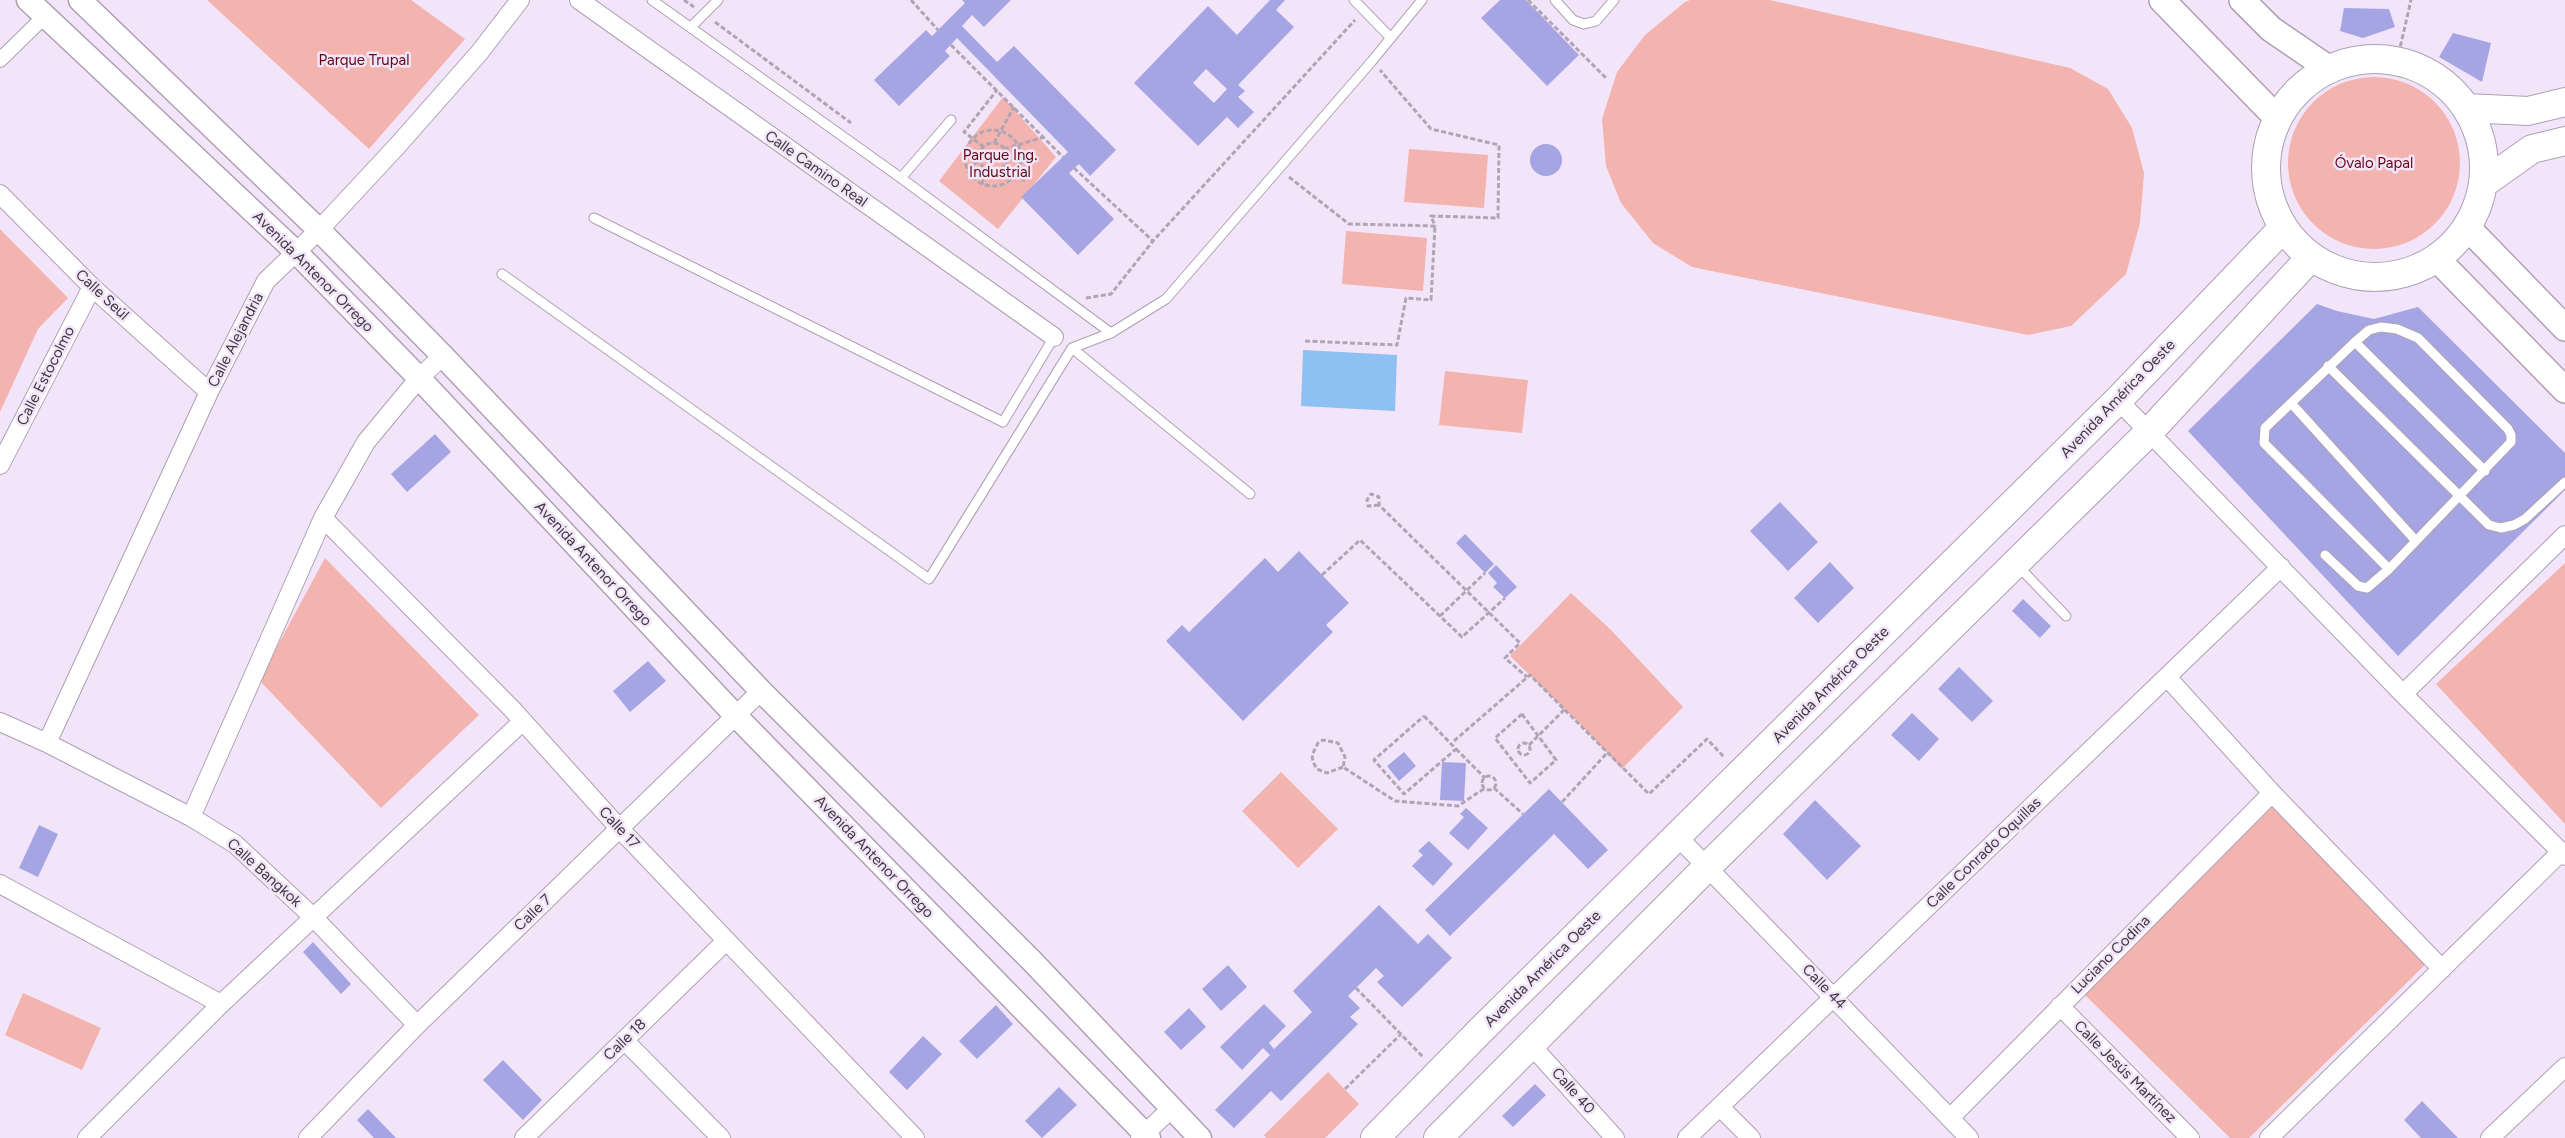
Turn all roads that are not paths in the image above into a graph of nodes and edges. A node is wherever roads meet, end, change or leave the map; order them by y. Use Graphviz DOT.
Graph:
graph roads {
  1 [pos="80,0"];
  2 [pos="520,0"];
  3 [pos="579,0"];
  4 [pos="652,0"];
  5 [pos="718,0"];
  6 [pos="1354,0"];
  7 [pos="1422,0"];
  8 [pos="1555,0"];
  9 [pos="1614,0"];
  10 [pos="2162,0"];
  11 [pos="2242,0"];
  12 [pos="40,6"];
  13 [pos="691,27"];
  14 [pos="1390,37"];
  15 [pos="0,60"];
  16 [pos="2328,68"];
  17 [pos="2565,102"];
  18 [pos="2467,108"];
  19 [pos="2277,118"];
  20 [pos="951,120"];
  21 [pos="2565,141"];
  22 [pos="901,178"];
  23 [pos="2484,183"];
  24 [pos="0,194"];
  25 [pos="594,218"];
  26 [pos="2283,228"];
  27 [pos="2467,228"];
  28 [pos="319,230"];
  29 [pos="295,251"];
  30 [pos="2311,258"];
  31 [pos="2437,259"];
  32 [pos="502,274"];
  33 [pos="92,287"];
  34 [pos="2565,328"];
  35 [pos="1111,333"];
  36 [pos="1054,337"];
  37 [pos="2355,342"];
  38 [pos="1072,348"];
  39 [pos="443,356"];
  40 [pos="2328,366"];
  41 [pos="419,378"];
  42 [pos="2565,390"];
  43 [pos="209,392"];
  44 [pos="2118,400"];
  45 [pos="2291,402"];
  46 [pos="2150,431"];
  47 [pos="0,465"];
  48 [pos="2485,470"];
  49 [pos="2565,482"];
  50 [pos="1250,494"];
  51 [pos="2460,497"];
  52 [pos="323,518"];
  53 [pos="2565,535"];
  54 [pos="2416,541"];
  55 [pos="2325,555"];
  56 [pos="2016,564"];
  57 [pos="2281,567"];
  58 [pos="2389,569"];
  59 [pos="2066,616"];
  60 [pos="2167,676"];
  61 [pos="761,691"];
  62 [pos="2403,694"];
  63 [pos="735,716"];
  64 [pos="523,720"];
  65 [pos="0,722"];
  66 [pos="47,743"];
  67 [pos="2272,793"];
  68 [pos="191,816"];
  69 [pos="620,829"];
  70 [pos="1678,836"];
  71 [pos="2563,854"];
  72 [pos="1708,866"];
  73 [pos="0,884"];
  74 [pos="314,917"];
  75 [pos="726,941"];
  76 [pos="2442,969"];
  77 [pos="1834,997"];
  78 [pos="221,1004"];
  79 [pos="2060,1006"];
  80 [pos="417,1025"];
  81 [pos="624,1040"];
  82 [pos="1530,1044"];
  83 [pos="2563,1073"];
  84 [pos="1720,1107"];
  85 [pos="1172,1108"];
  86 [pos="1950,1118"];
  87 [pos="1145,1136"];
  88 [pos="87,1138"];
  89 [pos="308,1138"];
  90 [pos="524,1138"];
  91 [pos="721,1138"];
  92 [pos="915,1138"];
  93 [pos="1200,1138"];
  94 [pos="1375,1138"];
  95 [pos="1438,1138"];
  96 [pos="1615,1138"];
  97 [pos="1687,1138"];
  98 [pos="1751,1138"];
  99 [pos="1969,1138"];
  100 [pos="2190,1138"];
  101 [pos="2269,1138"];
  102 [pos="2490,1138"];
  1 -- 28 [label="street"];
  2 -- 28 [label="street, Calle Alejandria"];
  3 -- 36 [label="street, Calle Camino Real"];
  4 -- 13 [label="lane"];
  5 -- 13 [label="lane"];
  6 -- 14 [label="lane"];
  7 -- 14 [label="lane"];
  8 -- 9 [label="lane"];
  10 -- 19 [label="main road"];
  11 -- 16 [label="main road"];
  12 -- 15 [label="street"];
  12 -- 29 [label="street, Avenida Antenor Orrego"];
  13 -- 22 [label="lane"];
  14 -- 35 [label="lane"];
  16 -- 18 [label="main road"];
  16 -- 19 [label="main road"];
  17 -- 18 [label="main road"];
  18 -- 23 [label="main road"];
  19 -- 26 [label="main road"];
  20 -- 22 [label="lane"];
  21 -- 23 [label="main road"];
  22 -- 35 [label="lane"];
  23 -- 27 [label="main road"];
  24 -- 33 [label="street, Calle Seúl"];
  25 -- 36 [label="lane"];
  26 -- 30 [label="main road"];
  26 -- 44 [label="main road, Avenida América Oeste"];
  27 -- 31 [label="main road"];
  27 -- 34 [label="main road"];
  28 -- 29 [label="street, Calle Alejandria"];
  28 -- 39 [label="street"];
  29 -- 41 [label="street, Avenida Antenor Orrego"];
  29 -- 43 [label="street, Calle Alejandria"];
  30 -- 31 [label="main road"];
  30 -- 46 [label="main road"];
  31 -- 42 [label="main road"];
  32 -- 38 [label="lane"];
  33 -- 43 [label="street, Calle Seúl"];
  33 -- 47 [label="street, Calle Estocolmo"];
  35 -- 38 [label="lane"];
  37 -- 40 [label="lane"];
  37 -- 48 [label="lane"];
  37 -- 48 [label="lane"];
  38 -- 50 [label="lane"];
  39 -- 41 [label="street"];
  39 -- 61 [label="street"];
  40 -- 45 [label="lane"];
  40 -- 51 [label="lane"];
  41 -- 52 [label="street"];
  41 -- 63 [label="street, Avenida Antenor Orrego"];
  43 -- 66 [label="street, Calle Alejandria"];
  44 -- 46 [label="street"];
  44 -- 70 [label="main road, Avenida América Oeste"];
  45 -- 54 [label="lane"];
  45 -- 58 [label="lane"];
  46 -- 56 [label="main road"];
  46 -- 57 [label="street"];
  48 -- 51 [label="lane"];
  49 -- 51 [label="lane"];
  51 -- 54 [label="lane"];
  52 -- 64 [label="street, Calle 17"];
  52 -- 68 [label="street"];
  53 -- 62 [label="street"];
  54 -- 58 [label="lane"];
  55 -- 58 [label="lane"];
  56 -- 59 [label="lane"];
  56 -- 72 [label="main road"];
  57 -- 60 [label="street, Calle Conrado Oquillas"];
  57 -- 62 [label="street"];
  60 -- 67 [label="street"];
  60 -- 77 [label="street, Calle Conrado Oquillas"];
  61 -- 63 [label="street, Calle 7"];
  61 -- 85 [label="street"];
  62 -- 71 [label="street"];
  63 -- 69 [label="street, Calle 7"];
  63 -- 87 [label="street, Avenida Antenor Orrego"];
  64 -- 69 [label="street, Calle 17"];
  64 -- 74 [label="street"];
  65 -- 66 [label="street, Calle Bangkok"];
  66 -- 68 [label="street, Calle Bangkok"];
  67 -- 76 [label="street"];
  67 -- 79 [label="street, Luciano Codina"];
  68 -- 74 [label="street, Calle Bangkok"];
  69 -- 75 [label="street, Calle 17"];
  69 -- 80 [label="street, Calle 7"];
  70 -- 72 [label="street, Calle 44"];
  70 -- 94 [label="main road, Avenida América Oeste"];
  71 -- 76 [label="street"];
  72 -- 77 [label="street, Calle 44"];
  72 -- 82 [label="main road"];
  73 -- 78 [label="street"];
  74 -- 78 [label="street"];
  74 -- 80 [label="street, Calle Bangkok"];
  75 -- 81 [label="street, Calle 18"];
  75 -- 92 [label="street, Calle 17"];
  76 -- 101 [label="street"];
  77 -- 84 [label="street, Calle Conrado Oquillas"];
  77 -- 86 [label="street, Calle 44"];
  78 -- 88 [label="street"];
  79 -- 86 [label="street, Luciano Codina"];
  79 -- 100 [label="street, Calle Jesús Martínez"];
  80 -- 89 [label="street, Calle 7"];
  81 -- 90 [label="street, Calle 18"];
  81 -- 91 [label="street"];
  82 -- 95 [label="main road"];
  82 -- 96 [label="street, Calle 40"];
  83 -- 102 [label="street"];
  84 -- 97 [label="street, Calle Conrado Oquillas"];
  84 -- 98 [label="street"];
  85 -- 87 [label="street"];
  85 -- 93 [label="street"];
  86 -- 99 [label="street, Calle 44"];
}
